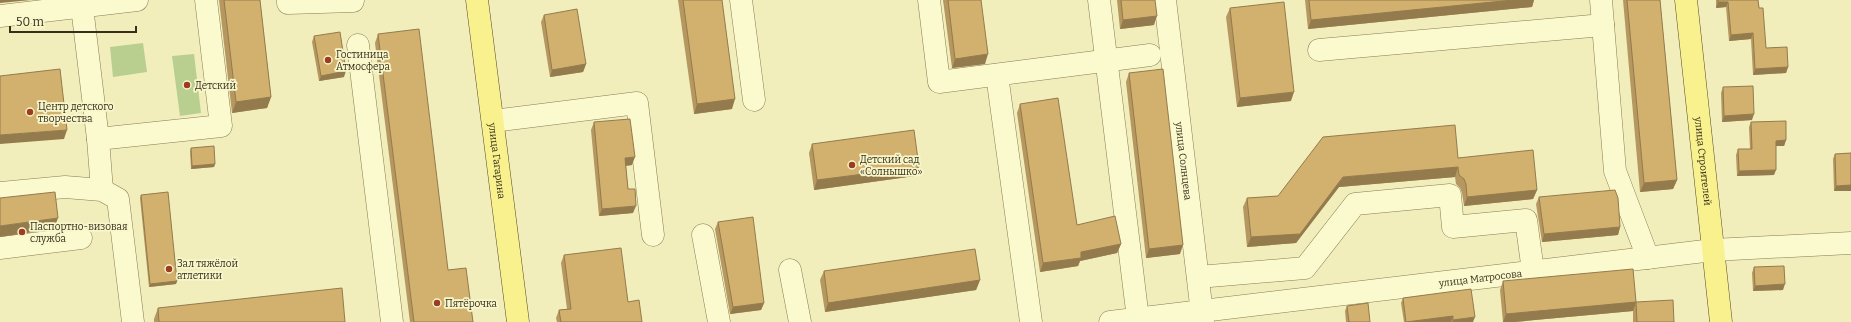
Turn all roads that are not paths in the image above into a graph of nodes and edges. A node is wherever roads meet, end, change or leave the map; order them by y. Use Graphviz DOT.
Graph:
graph roads {
  1 [pos="137,0"];
  2 [pos="206,0"];
  3 [pos="288,0"];
  4 [pos="477,0"];
  5 [pos="741,0"];
  6 [pos="929,0"];
  7 [pos="1099,0"];
  8 [pos="1165,0"];
  9 [pos="1601,0"];
  10 [pos="1686,0"];
  11 [pos="353,1"];
  12 [pos="82,6"];
  13 [pos="0,16"];
  14 [pos="1603,25"];
  15 [pos="358,45"];
  16 [pos="1319,50"];
  17 [pos="1150,55"];
  18 [pos="1107,60"];
  19 [pos="997,76"];
  20 [pos="754,100"];
  21 [pos="493,121"];
  22 [pos="98,139"];
  23 [pos="102,190"];
  24 [pos="0,193"];
  25 [pos="653,234"];
  26 [pos="703,235"];
  27 [pos="81,238"];
  28 [pos="1851,243"];
  29 [pos="0,248"];
  30 [pos="1713,250"];
  31 [pos="1648,258"];
  32 [pos="790,270"];
  33 [pos="1533,271"];
  34 [pos="1198,277"];
  35 [pos="1202,317"];
  36 [pos="1138,319"];
  37 [pos="133,322"];
  38 [pos="392,322"];
  39 [pos="518,322"];
  40 [pos="719,322"];
  41 [pos="800,322"];
  42 [pos="1031,322"];
  43 [pos="1110,322"];
  44 [pos="1721,322"];
  1 -- 12 [label="street"];
  2 -- 22 [label="street"];
  3 -- 11 [label="street"];
  4 -- 21 [label="main road, улица Гагарина"];
  5 -- 20 [label="street"];
  6 -- 19 [label="street"];
  7 -- 18 [label="street"];
  8 -- 34 [label="street, улица Солнцева"];
  9 -- 14 [label="street"];
  10 -- 30 [label="main road, улица Строителей"];
  12 -- 13 [label="street"];
  12 -- 22 [label="street"];
  14 -- 16 [label="street"];
  14 -- 31 [label="street"];
  15 -- 38 [label="street"];
  17 -- 18 [label="street"];
  18 -- 19 [label="street"];
  18 -- 36 [label="street"];
  19 -- 42 [label="street"];
  21 -- 25 [label="street"];
  21 -- 39 [label="main road, улица Гагарина"];
  22 -- 23 [label="street"];
  23 -- 24 [label="street"];
  23 -- 37 [label="street"];
  26 -- 40 [label="street"];
  27 -- 29 [label="street"];
  28 -- 30 [label="street, улица Матросова"];
  30 -- 31 [label="street, улица Матросова"];
  30 -- 44 [label="main road, улица Строителей"];
  31 -- 33 [label="street, улица Матросова"];
  32 -- 41 [label="street"];
  33 -- 34 [label="street"];
  33 -- 35 [label="street, улица Матросова"];
  34 -- 35 [label="street, улица Солнцева"];
  35 -- 36 [label="street, улица Матросова"];
  36 -- 43 [label="street, улица Матросова"];
}
